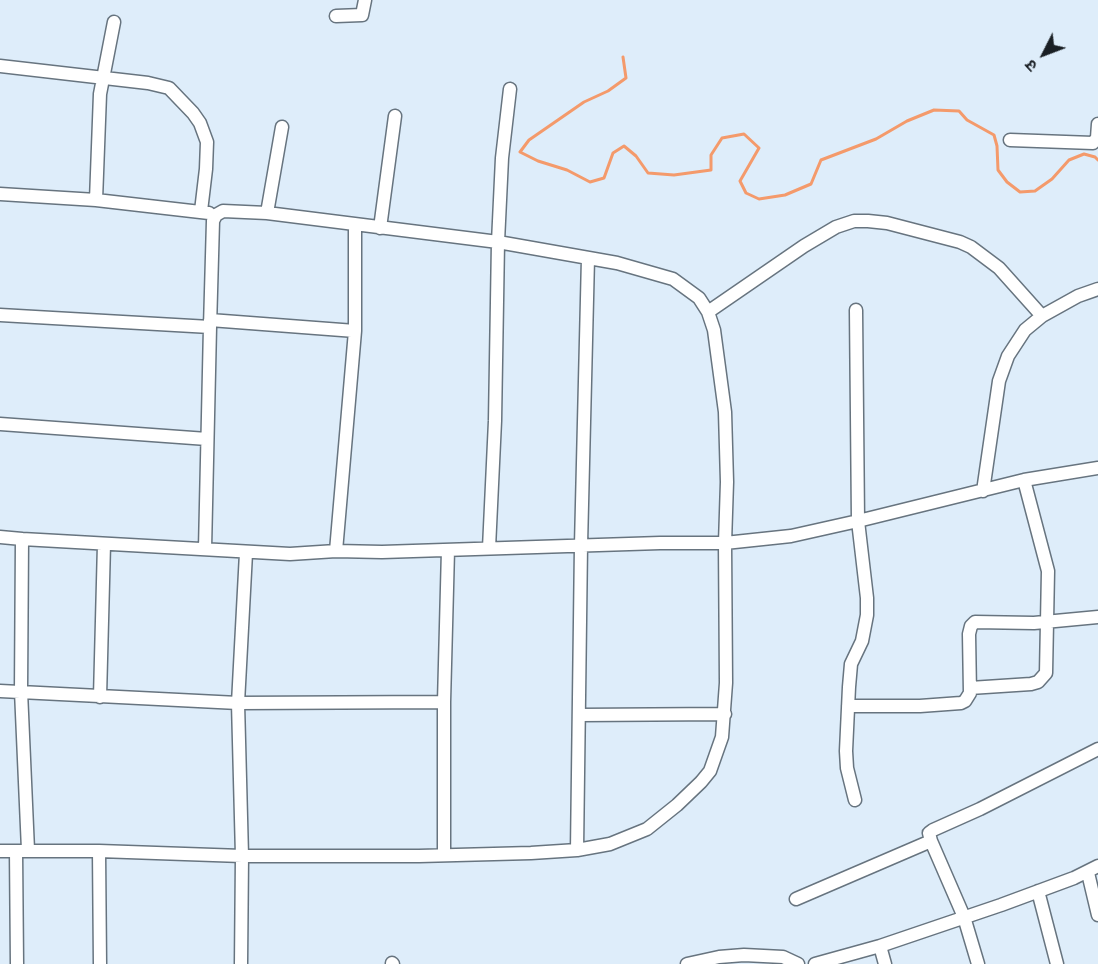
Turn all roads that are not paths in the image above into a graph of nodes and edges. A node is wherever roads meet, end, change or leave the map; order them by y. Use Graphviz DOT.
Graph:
graph roads {
  1 [pos="365,0"];
  2 [pos="336,16"];
  3 [pos="114,22"];
  4 [pos="0,66"];
  5 [pos="102,77"];
  6 [pos="510,89"];
  7 [pos="395,116"];
  8 [pos="1098,124"];
  9 [pos="282,128"];
  10 [pos="1010,140"];
  11 [pos="0,194"];
  12 [pos="96,200"];
  13 [pos="201,211"];
  14 [pos="267,213"];
  15 [pos="216,214"];
  16 [pos="355,226"];
  17 [pos="380,228"];
  18 [pos="498,242"];
  19 [pos="588,258"];
  20 [pos="1098,289"];
  21 [pos="856,310"];
  22 [pos="708,312"];
  23 [pos="0,315"];
  24 [pos="1042,316"];
  25 [pos="210,323"];
  26 [pos="355,331"];
  27 [pos="0,424"];
  28 [pos="207,439"];
  29 [pos="1098,468"];
  30 [pos="1024,480"];
  31 [pos="983,491"];
  32 [pos="858,521"];
  33 [pos="0,537"];
  34 [pos="22,539"];
  35 [pos="725,543"];
  36 [pos="104,544"];
  37 [pos="581,545"];
  38 [pos="489,548"];
  39 [pos="205,549"];
  40 [pos="448,550"];
  41 [pos="336,551"];
  42 [pos="246,553"];
  43 [pos="1098,617"];
  44 [pos="1048,622"];
  45 [pos="970,688"];
  46 [pos="0,691"];
  47 [pos="21,691"];
  48 [pos="100,697"];
  49 [pos="444,702"];
  50 [pos="238,703"];
  51 [pos="848,706"];
  52 [pos="725,714"];
  53 [pos="580,715"];
  54 [pos="1098,749"];
  55 [pos="855,800"];
  56 [pos="931,841"];
  57 [pos="99,850"];
  58 [pos="577,850"];
  59 [pos="0,851"];
  60 [pos="22,851"];
  61 [pos="444,855"];
  62 [pos="242,856"];
  63 [pos="1093,870"];
  64 [pos="1038,891"];
  65 [pos="796,898"];
  66 [pos="1098,915"];
  67 [pos="964,917"];
  68 [pos="880,946"];
  69 [pos="18,964"];
  70 [pos="100,964"];
  71 [pos="241,964"];
  72 [pos="687,964"];
  73 [pos="798,964"];
  74 [pos="815,964"];
  75 [pos="885,964"];
  76 [pos="978,964"];
  77 [pos="1057,964"];
  1 -- 2 [label="street"];
  3 -- 5 [label="street"];
  4 -- 5 [label="street"];
  5 -- 12 [label="street"];
  5 -- 13 [label="street"];
  6 -- 18 [label="street"];
  7 -- 17 [label="street"];
  8 -- 10 [label="street"];
  9 -- 14 [label="street"];
  11 -- 12 [label="street"];
  12 -- 13 [label="street"];
  13 -- 15 [label="street"];
  14 -- 15 [label="street"];
  14 -- 16 [label="street"];
  15 -- 25 [label="street"];
  16 -- 17 [label="street"];
  16 -- 26 [label="street"];
  17 -- 18 [label="street"];
  18 -- 19 [label="street"];
  18 -- 38 [label="street"];
  19 -- 22 [label="street"];
  19 -- 37 [label="street"];
  20 -- 24 [label="street"];
  21 -- 32 [label="street"];
  22 -- 24 [label="street"];
  22 -- 35 [label="street"];
  23 -- 25 [label="street"];
  24 -- 31 [label="street"];
  25 -- 26 [label="street"];
  25 -- 28 [label="street"];
  26 -- 41 [label="street"];
  27 -- 28 [label="street"];
  28 -- 39 [label="street"];
  29 -- 30 [label="street"];
  30 -- 31 [label="street"];
  30 -- 44 [label="street"];
  31 -- 32 [label="street"];
  32 -- 35 [label="street"];
  32 -- 51 [label="street"];
  33 -- 34 [label="street"];
  34 -- 36 [label="street"];
  34 -- 47 [label="street"];
  35 -- 37 [label="street"];
  35 -- 52 [label="street"];
  36 -- 39 [label="street"];
  36 -- 48 [label="street"];
  37 -- 38 [label="street"];
  37 -- 53 [label="street"];
  38 -- 40 [label="street"];
  39 -- 42 [label="street"];
  40 -- 41 [label="street"];
  40 -- 49 [label="street"];
  41 -- 42 [label="street"];
  42 -- 50 [label="street"];
  43 -- 44 [label="street"];
  44 -- 45 [label="street"];
  44 -- 45 [label="street"];
  45 -- 51 [label="street"];
  46 -- 47 [label="street"];
  47 -- 48 [label="street"];
  47 -- 60 [label="street"];
  48 -- 50 [label="street"];
  49 -- 50 [label="street"];
  49 -- 61 [label="street"];
  50 -- 62 [label="street"];
  51 -- 55 [label="street"];
  52 -- 53 [label="street"];
  52 -- 58 [label="street"];
  53 -- 58 [label="street"];
  54 -- 56 [label="street"];
  56 -- 65 [label="street"];
  56 -- 67 [label="street"];
  57 -- 60 [label="street"];
  57 -- 62 [label="street"];
  57 -- 70 [label="street"];
  58 -- 61 [label="street"];
  59 -- 60 [label="street"];
  60 -- 69 [label="street"];
  61 -- 62 [label="street"];
  62 -- 71 [label="street"];
  63 -- 64 [label="street"];
  63 -- 66 [label="street"];
  64 -- 67 [label="street"];
  64 -- 77 [label="street"];
  67 -- 68 [label="street"];
  67 -- 76 [label="street"];
  68 -- 74 [label="street"];
  68 -- 75 [label="street"];
  72 -- 73 [label="street"];
}
